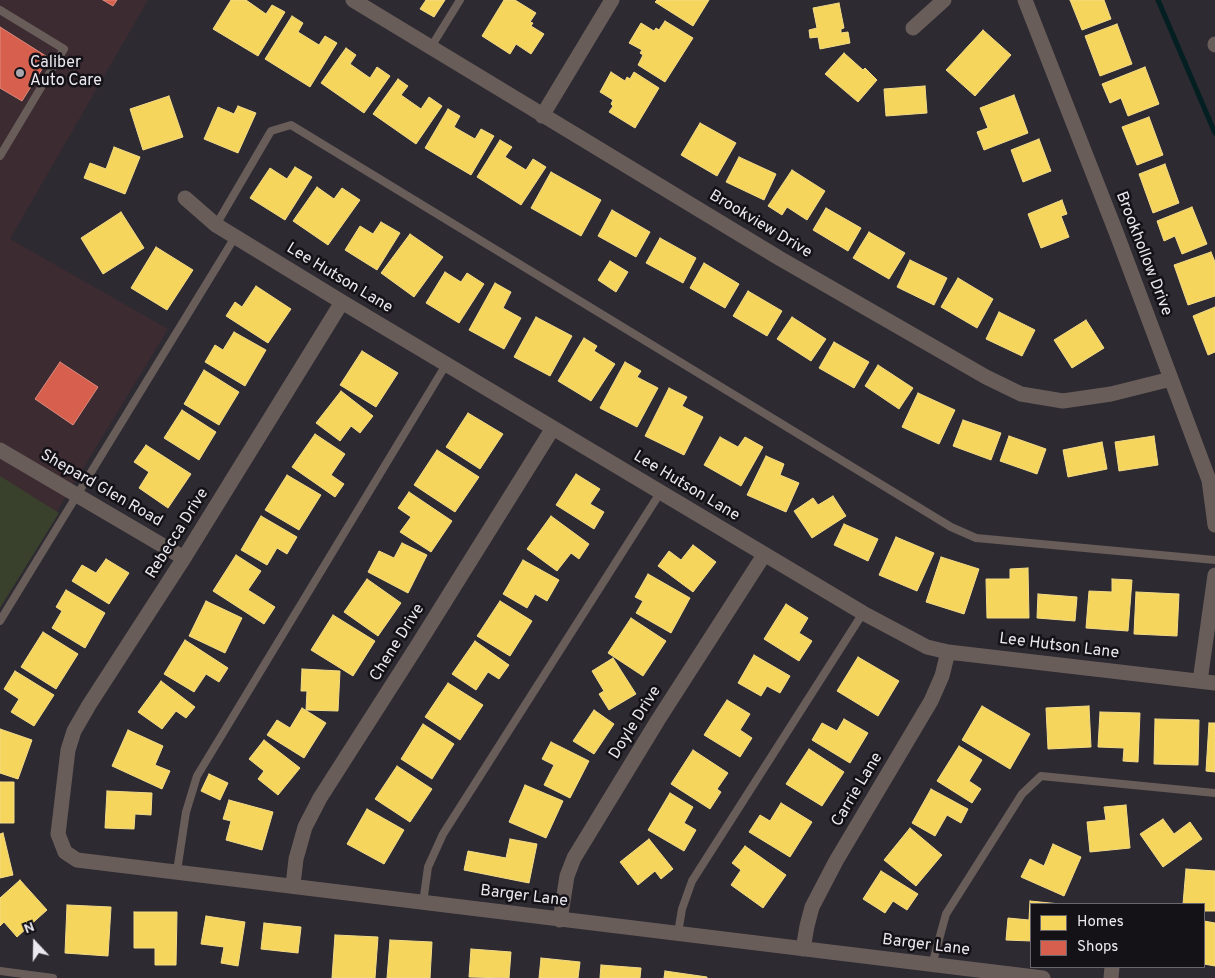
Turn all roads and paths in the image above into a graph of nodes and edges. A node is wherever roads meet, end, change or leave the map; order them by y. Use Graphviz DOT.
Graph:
graph roads {
  1 [pos="354,0"];
  2 [pos="460,0"];
  3 [pos="612,0"];
  4 [pos="944,0"];
  5 [pos="1025,0"];
  6 [pos="0,10"];
  7 [pos="913,28"];
  8 [pos="431,47"];
  9 [pos="542,116"];
  10 [pos="0,156"];
  11 [pos="185,198"];
  12 [pos="216,225"];
  13 [pos="235,237"];
  14 [pos="342,302"];
  15 [pos="447,363"];
  16 [pos="1172,379"];
  17 [pos="552,428"];
  18 [pos="0,450"];
  19 [pos="660,493"];
  20 [pos="77,495"];
  21 [pos="1215,525"];
  22 [pos="764,554"];
  23 [pos="184,558"];
  24 [pos="1215,560"];
  25 [pos="1215,575"];
  26 [pos="863,613"];
  27 [pos="0,621"];
  28 [pos="948,652"];
  29 [pos="1207,682"];
  30 [pos="62,790"];
  31 [pos="1215,793"];
  32 [pos="177,871"];
  33 [pos="293,885"];
  34 [pos="423,903"];
  35 [pos="560,920"];
  36 [pos="678,934"];
  37 [pos="804,949"];
  38 [pos="932,965"];
  39 [pos="0,972"];
  40 [pos="948,973"];
  41 [pos="52,978"];
  42 [pos="1043,978"];
  1 -- 8 [label="street, Brookview Drive"];
  2 -- 8 [label="lane"];
  3 -- 9 [label="street"];
  4 -- 7 [label="street"];
  5 -- 16 [label="street, Brookhollow Drive"];
  6 -- 10 [label="lane"];
  8 -- 9 [label="street, Brookview Drive"];
  9 -- 16 [label="street, Brookview Drive"];
  11 -- 12 [label="street, Lee Hutson Lane"];
  12 -- 13 [label="street, Lee Hutson Lane"];
  12 -- 24 [label="lane"];
  13 -- 14 [label="street, Lee Hutson Lane"];
  13 -- 20 [label="lane"];
  14 -- 15 [label="street, Lee Hutson Lane"];
  14 -- 23 [label="street, Rebecca Drive"];
  15 -- 17 [label="street, Lee Hutson Lane"];
  15 -- 32 [label="lane"];
  16 -- 21 [label="street, Brookhollow Drive"];
  17 -- 19 [label="street, Lee Hutson Lane"];
  17 -- 33 [label="street, Chene Drive"];
  18 -- 20 [label="street, Shepard Glen Road"];
  19 -- 22 [label="street, Lee Hutson Lane"];
  19 -- 34 [label="lane"];
  20 -- 23 [label="street, Shepard Glen Road"];
  20 -- 27 [label="lane"];
  22 -- 26 [label="street, Lee Hutson Lane"];
  22 -- 35 [label="street, Doyle Drive"];
  23 -- 30 [label="street, Rebecca Drive"];
  25 -- 29 [label="street"];
  26 -- 28 [label="street, Lee Hutson Lane"];
  26 -- 36 [label="lane"];
  28 -- 29 [label="street, Lee Hutson Lane"];
  28 -- 37 [label="street, Carrie Lane"];
  30 -- 32 [label="street, Barger Lane"];
  31 -- 38 [label="lane"];
  32 -- 33 [label="street, Barger Lane"];
  33 -- 34 [label="street, Barger Lane"];
  34 -- 35 [label="street, Barger Lane"];
  35 -- 36 [label="street, Barger Lane"];
  36 -- 37 [label="street, Barger Lane"];
  37 -- 38 [label="street, Barger Lane"];
  38 -- 40 [label="street, Barger Lane"];
  39 -- 41 [label="lane"];
  40 -- 42 [label="street, Barger Lane"];
}
